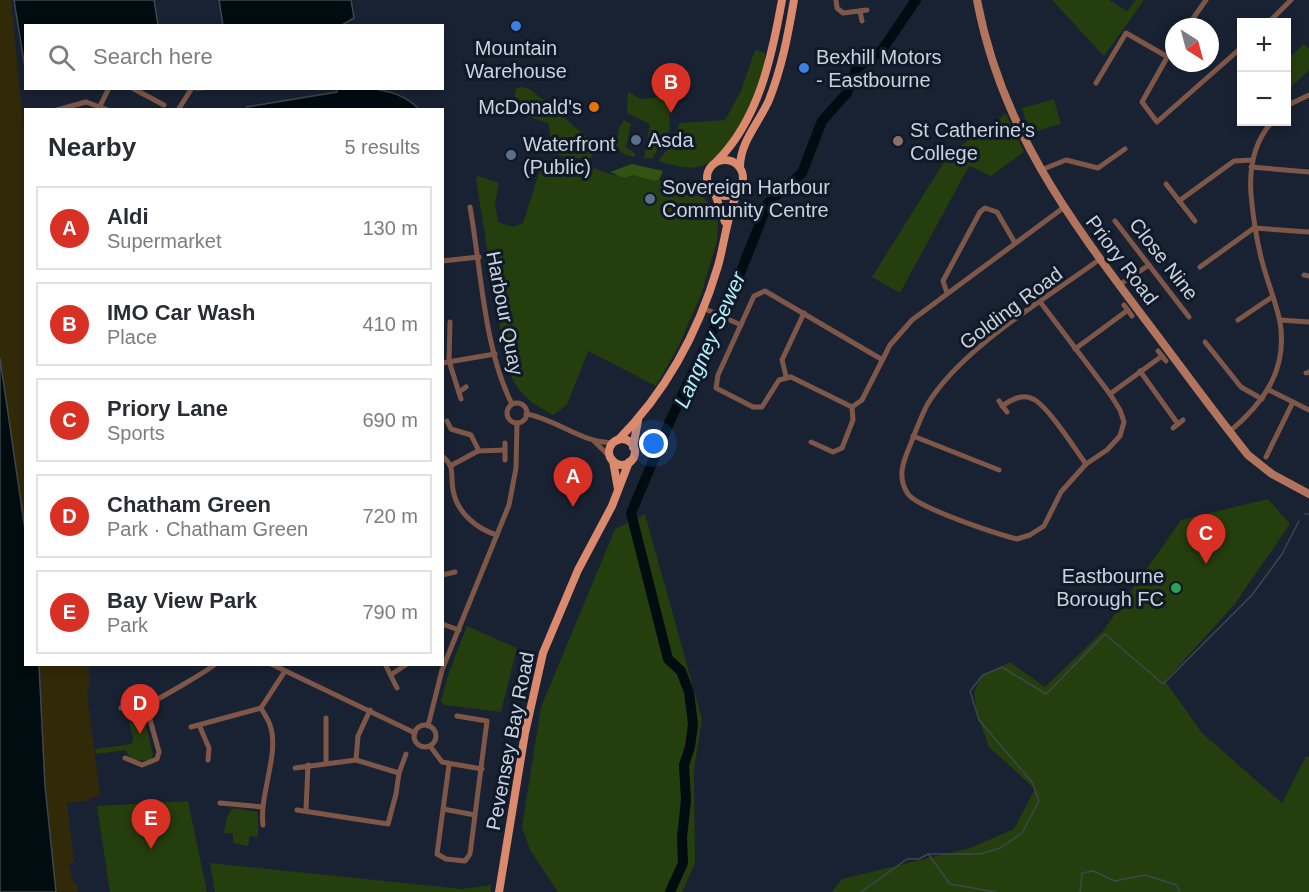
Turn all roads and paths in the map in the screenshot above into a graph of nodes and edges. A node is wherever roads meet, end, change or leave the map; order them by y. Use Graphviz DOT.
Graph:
graph roads {
  1 [pos="782,0"];
  2 [pos="794,0"];
  3 [pos="836,0"];
  4 [pos="977,0"];
  5 [pos="1206,0"];
  6 [pos="1291,0"];
  7 [pos="867,10"];
  8 [pos="860,11"];
  9 [pos="1193,18"];
  10 [pos="1273,18"];
  11 [pos="862,21"];
  12 [pos="1237,51"];
  13 [pos="1165,55"];
  14 [pos="1165,58"];
  15 [pos="1219,67"];
  16 [pos="1214,72"];
  17 [pos="1096,83"];
  18 [pos="108,90"];
  19 [pos="136,90"];
  20 [pos="192,90"];
  21 [pos="1309,95"];
  22 [pos="1291,104"];
  23 [pos="164,105"];
  24 [pos="100,106"];
  25 [pos="64,108"];
  26 [pos="104,108"];
  27 [pos="179,108"];
  28 [pos="1269,126"];
  29 [pos="1125,149"];
  30 [pos="1252,160"];
  31 [pos="717,161"];
  32 [pos="740,167"];
  33 [pos="1251,167"];
  34 [pos="1041,170"];
  35 [pos="1309,172"];
  36 [pos="1166,184"];
  37 [pos="738,191"];
  38 [pos="715,194"];
  39 [pos="1179,201"];
  40 [pos="470,207"];
  41 [pos="1063,208"];
  42 [pos="1115,220"];
  43 [pos="1195,221"];
  44 [pos="480,223"];
  45 [pos="473,225"];
  46 [pos="726,226"];
  47 [pos="1254,228"];
  48 [pos="1309,232"];
  49 [pos="1015,243"];
  50 [pos="479,257"];
  51 [pos="1100,259"];
  52 [pos="444,261"];
  53 [pos="1149,265"];
  54 [pos="1200,267"];
  55 [pos="1119,285"];
  56 [pos="946,293"];
  57 [pos="1272,297"];
  58 [pos="1041,303"];
  59 [pos="704,308"];
  60 [pos="1128,310"];
  61 [pos="804,312"];
  62 [pos="1190,317"];
  63 [pos="1238,320"];
  64 [pos="1280,320"];
  65 [pos="450,322"];
  66 [pos="1309,322"];
  67 [pos="741,325"];
  68 [pos="1205,342"];
  69 [pos="1075,348"];
  70 [pos="495,354"];
  71 [pos="880,359"];
  72 [pos="446,362"];
  73 [pos="1166,362"];
  74 [pos="1140,371"];
  75 [pos="786,376"];
  76 [pos="466,387"];
  77 [pos="1269,390"];
  78 [pos="459,392"];
  79 [pos="1110,394"];
  80 [pos="461,399"];
  81 [pos="1262,399"];
  82 [pos="1293,402"];
  83 [pos="512,404"];
  84 [pos="852,407"];
  85 [pos="1309,410"];
  86 [pos="1007,412"];
  87 [pos="526,414"];
  88 [pos="447,421"];
  89 [pos="638,421"];
  90 [pos="517,423"];
  91 [pos="1178,424"];
  92 [pos="1229,432"];
  93 [pos="913,436"];
  94 [pos="593,440"];
  95 [pos="616,441"];
  96 [pos="811,442"];
  97 [pos="505,443"];
  98 [pos="633,447"];
  99 [pos="505,450"];
  100 [pos="479,451"];
  101 [pos="1266,457"];
  102 [pos="444,458"];
  103 [pos="612,459"];
  104 [pos="505,460"];
  105 [pos="629,462"];
  106 [pos="1086,464"];
  107 [pos="452,465"];
  108 [pos="999,470"];
  109 [pos="618,489"];
  110 [pos="1309,494"];
  111 [pos="497,535"];
  112 [pos="455,572"];
  113 [pos="444,574"];
  114 [pos="444,625"];
  115 [pos="459,630"];
  116 [pos="444,665"];
  117 [pos="213,666"];
  118 [pos="275,666"];
  119 [pos="387,666"];
  120 [pos="404,666"];
  121 [pos="444,666"];
  122 [pos="285,671"];
  123 [pos="392,674"];
  124 [pos="342,688"];
  125 [pos="397,688"];
  126 [pos="338,696"];
  127 [pos="146,705"];
  128 [pos="121,708"];
  129 [pos="261,708"];
  130 [pos="370,710"];
  131 [pos="457,716"];
  132 [pos="326,718"];
  133 [pos="428,726"];
  134 [pos="191,727"];
  135 [pos="201,727"];
  136 [pos="415,733"];
  137 [pos="430,746"];
  138 [pos="406,754"];
  139 [pos="125,758"];
  140 [pos="208,760"];
  141 [pos="356,760"];
  142 [pos="326,764"];
  143 [pos="308,765"];
  144 [pos="449,765"];
  145 [pos="296,768"];
  146 [pos="482,769"];
  147 [pos="399,773"];
  148 [pos="220,803"];
  149 [pos="263,807"];
  150 [pos="443,809"];
  151 [pos="297,810"];
  152 [pos="306,810"];
  153 [pos="475,815"];
  154 [pos="263,825"];
  155 [pos="499,892"];
  1 -- 31 [label="main road"];
  2 -- 32 [label="main road"];
  3 -- 8 [label="street"];
  4 -- 34 [label="street, Priory Road"];
  5 -- 9 [label="street"];
  6 -- 10 [label="street"];
  7 -- 8 [label="street"];
  8 -- 11 [label="street"];
  12 -- 15 [label="street"];
  13 -- 17 [label="street"];
  14 -- 16 [label="street"];
  18 -- 24 [label="street"];
  19 -- 23 [label="street"];
  20 -- 27 [label="street"];
  21 -- 22 [label="street"];
  24 -- 25 [label="street"];
  24 -- 26 [label="street"];
  28 -- 30 [label="street"];
  29 -- 34 [label="street"];
  30 -- 33 [label="street"];
  30 -- 39 [label="street"];
  31 -- 32 [label="main road"];
  31 -- 38 [label="main road"];
  32 -- 37 [label="main road"];
  33 -- 35 [label="street"];
  33 -- 47 [label="street"];
  34 -- 41 [label="street, Priory Road"];
  36 -- 39 [label="street"];
  37 -- 38 [label="main road"];
  37 -- 46 [label="main road"];
  38 -- 46 [label="main road"];
  39 -- 43 [label="street"];
  40 -- 45 [label="street, Harbour Quay"];
  41 -- 49 [label="street"];
  41 -- 51 [label="street, Priory Road"];
  42 -- 53 [label="street, Close Nine"];
  44 -- 45 [label="street"];
  45 -- 50 [label="street, Harbour Quay"];
  46 -- 59 [label="main road"];
  47 -- 48 [label="street"];
  47 -- 54 [label="street"];
  47 -- 57 [label="street"];
  49 -- 56 [label="street"];
  49 -- 56 [label="street"];
  50 -- 52 [label="street"];
  50 -- 70 [label="street, Harbour Quay"];
  51 -- 55 [label="street, Priory Road"];
  51 -- 58 [label="street, Golding Road"];
  53 -- 55 [label="street"];
  53 -- 62 [label="street, Close Nine"];
  55 -- 92 [label="street, Priory Road"];
  56 -- 71 [label="street"];
  57 -- 63 [label="street"];
  57 -- 64 [label="street"];
  58 -- 69 [label="street"];
  58 -- 93 [label="street, Golding Road"];
  59 -- 67 [label="street"];
  59 -- 89 [label="main road"];
  60 -- 69 [label="street"];
  61 -- 67 [label="street"];
  61 -- 71 [label="street"];
  61 -- 75 [label="street"];
  64 -- 66 [label="street"];
  64 -- 77 [label="street"];
  65 -- 72 [label="street"];
  67 -- 75 [label="street"];
  68 -- 81 [label="street"];
  69 -- 79 [label="street"];
  70 -- 72 [label="street"];
  70 -- 83 [label="street, Harbour Quay"];
  71 -- 84 [label="street"];
  72 -- 78 [label="street"];
  73 -- 74 [label="street"];
  74 -- 79 [label="street"];
  74 -- 91 [label="street"];
  75 -- 84 [label="street"];
  76 -- 78 [label="street"];
  77 -- 81 [label="street"];
  77 -- 82 [label="street"];
  78 -- 80 [label="street"];
  79 -- 106 [label="street"];
  81 -- 92 [label="street"];
  82 -- 85 [label="street"];
  82 -- 101 [label="street"];
  83 -- 87 [label="street"];
  83 -- 90 [label="street"];
  84 -- 96 [label="street"];
  86 -- 106 [label="street"];
  87 -- 90 [label="street"];
  87 -- 94 [label="street"];
  88 -- 100 [label="street"];
  89 -- 95 [label="main road"];
  89 -- 98 [label="main road"];
  90 -- 111 [label="street"];
  92 -- 110 [label="street, Priory Road"];
  93 -- 106 [label="street, Golding Road"];
  93 -- 108 [label="street"];
  94 -- 95 [label="street"];
  94 -- 103 [label="street"];
  95 -- 98 [label="main road"];
  95 -- 103 [label="main road"];
  97 -- 99 [label="street"];
  98 -- 105 [label="main road"];
  99 -- 100 [label="street"];
  99 -- 104 [label="street"];
  100 -- 107 [label="street"];
  102 -- 107 [label="street"];
  103 -- 105 [label="main road"];
  103 -- 109 [label="main road"];
  105 -- 109 [label="main road, Pevensey Bay Road"];
  107 -- 111 [label="street"];
  109 -- 155 [label="main road, Pevensey Bay Road"];
  111 -- 115 [label="street"];
  112 -- 113 [label="street"];
  114 -- 115 [label="street"];
  115 -- 116 [label="street"];
  117 -- 127 [label="street"];
  118 -- 122 [label="street"];
  119 -- 123 [label="street"];
  120 -- 123 [label="street"];
  121 -- 133 [label="street"];
  122 -- 126 [label="street"];
  122 -- 129 [label="street"];
  123 -- 125 [label="street"];
  124 -- 126 [label="street"];
  126 -- 130 [label="street"];
  127 -- 128 [label="street"];
  127 -- 139 [label="street"];
  129 -- 135 [label="street"];
  129 -- 149 [label="street"];
  130 -- 136 [label="street"];
  130 -- 141 [label="street"];
  131 -- 146 [label="street"];
  132 -- 142 [label="street"];
  133 -- 136 [label="street"];
  133 -- 137 [label="street"];
  134 -- 135 [label="street"];
  135 -- 140 [label="street"];
  136 -- 137 [label="street"];
  137 -- 144 [label="street"];
  138 -- 147 [label="street"];
  141 -- 142 [label="street"];
  141 -- 147 [label="street"];
  142 -- 143 [label="street"];
  143 -- 145 [label="street"];
  143 -- 152 [label="street"];
  144 -- 146 [label="street"];
  144 -- 150 [label="street"];
  146 -- 153 [label="street"];
  147 -- 152 [label="street"];
  148 -- 149 [label="street"];
  149 -- 154 [label="street"];
  150 -- 153 [label="street"];
  150 -- 153 [label="street"];
  151 -- 152 [label="street"];
}
